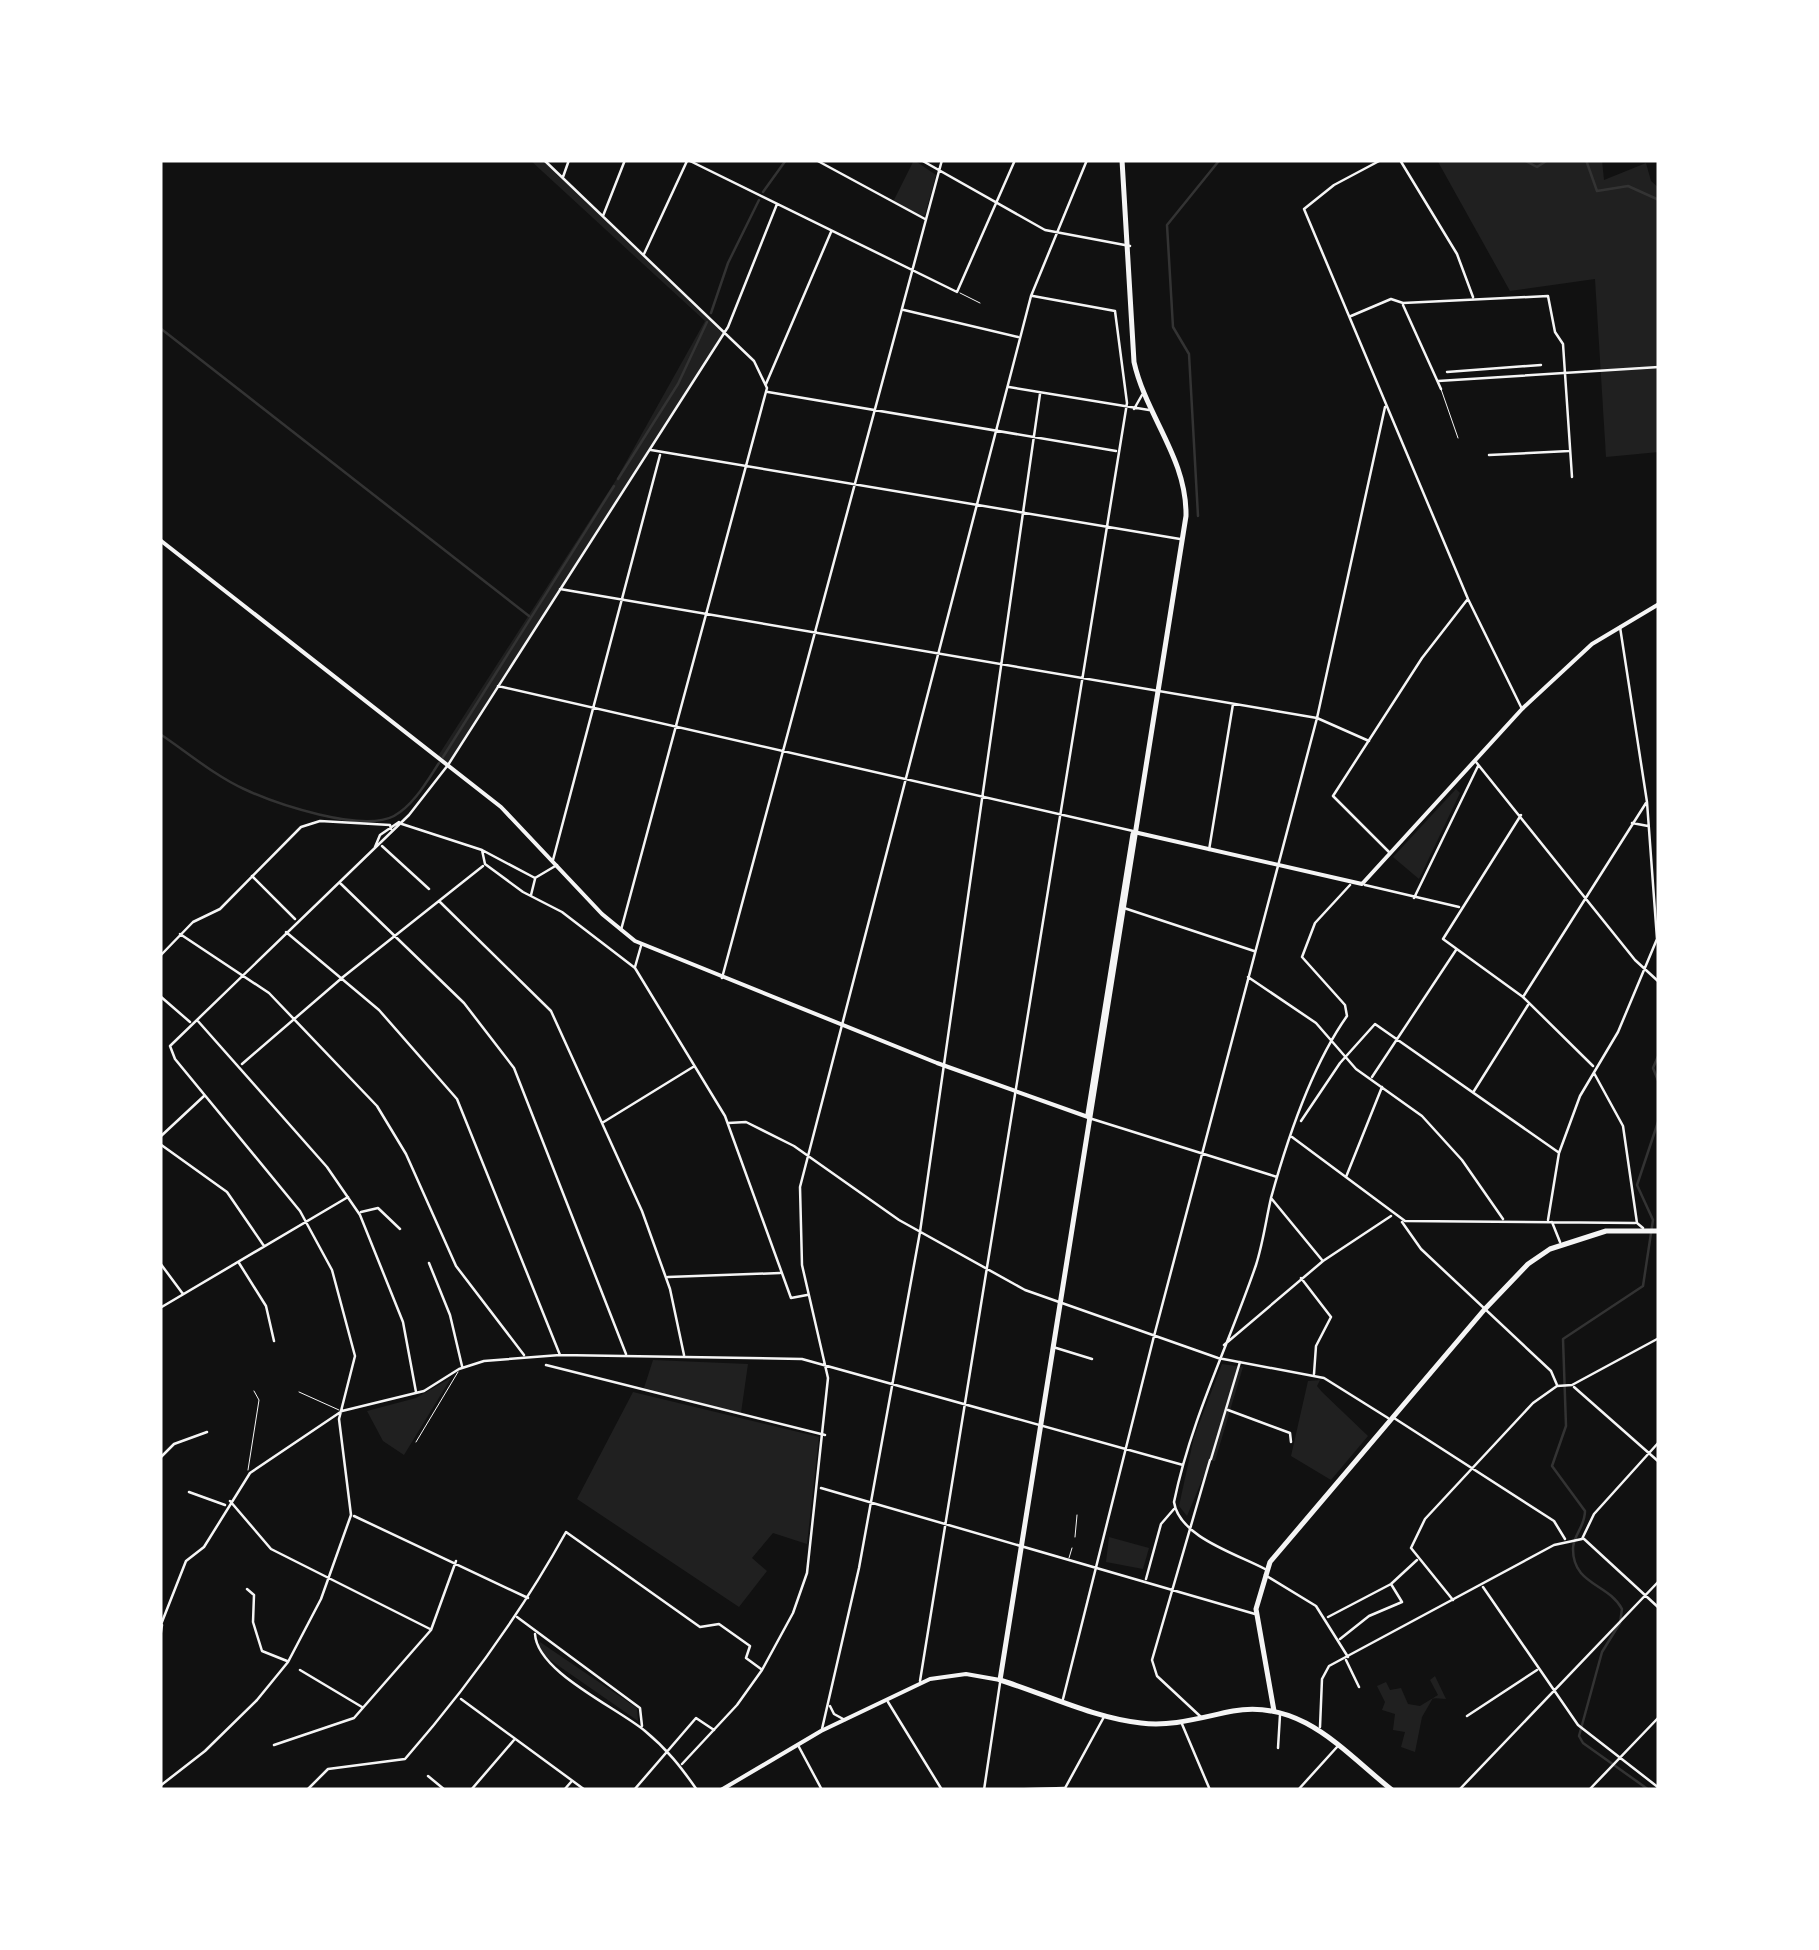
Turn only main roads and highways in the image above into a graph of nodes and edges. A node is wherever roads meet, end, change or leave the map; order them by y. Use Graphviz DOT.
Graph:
graph roads {
  1 [pos="1122,160"];
  2 [pos="1134,832"];
  3 [pos="1088,1117"];
  4 [pos="1658,1231"];
  5 [pos="1277,1712"];
  6 [pos="1392,1790"];
  1 -- 2 [label="main road"];
  2 -- 3 [label="main road"];
  2 -- 3 [label="main road"];
  3 -- 5 [label="main road"];
  4 -- 5 [label="main road"];
  5 -- 6 [label="main road"];
}
